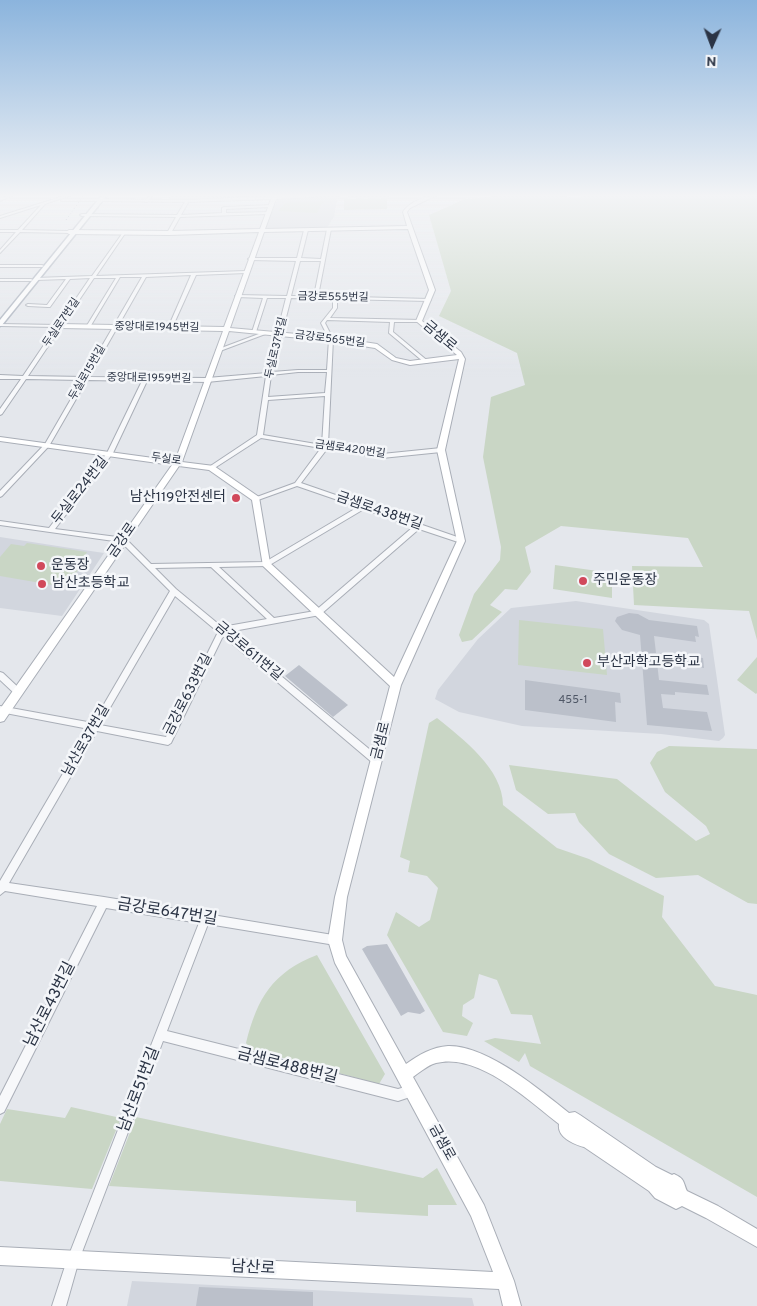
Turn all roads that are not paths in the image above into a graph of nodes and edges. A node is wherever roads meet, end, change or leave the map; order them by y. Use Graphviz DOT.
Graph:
graph roads {
  1 [pos="51,256"];
  2 [pos="52,256"];
  3 [pos="107,256"];
  4 [pos="251,256"];
  5 [pos="298,256"];
  6 [pos="324,256"];
  7 [pos="420,256"];
  8 [pos="250,259"];
  9 [pos="297,260"];
  10 [pos="323,260"];
  11 [pos="0,266"];
  12 [pos="42,266"];
  13 [pos="246,272"];
  14 [pos="194,274"];
  15 [pos="144,276"];
  16 [pos="118,277"];
  17 [pos="92,278"];
  18 [pos="34,279"];
  19 [pos="68,279"];
  20 [pos="0,280"];
  21 [pos="237,296"];
  22 [pos="265,297"];
  23 [pos="288,297"];
  24 [pos="316,298"];
  25 [pos="335,298"];
  26 [pos="428,300"];
  27 [pos="28,306"];
  28 [pos="0,318"];
  29 [pos="326,319"];
  30 [pos="392,320"];
  31 [pos="419,321"];
  32 [pos="0,324"];
  33 [pos="60,326"];
  34 [pos="88,327"];
  35 [pos="114,327"];
  36 [pos="170,328"];
  37 [pos="225,329"];
  38 [pos="254,332"];
  39 [pos="266,333"];
  40 [pos="280,334"];
  41 [pos="332,338"];
  42 [pos="218,350"];
  43 [pos="461,356"];
  44 [pos="428,362"];
  45 [pos="329,371"];
  46 [pos="269,374"];
  47 [pos="0,377"];
  48 [pos="25,378"];
  49 [pos="84,378"];
  50 [pos="145,379"];
  51 [pos="207,380"];
  52 [pos="327,394"];
  53 [pos="266,399"];
  54 [pos="0,413"];
  55 [pos="260,436"];
  56 [pos="0,439"];
  57 [pos="47,445"];
  58 [pos="325,446"];
  59 [pos="441,450"];
  60 [pos="110,453"];
  61 [pos="178,462"];
  62 [pos="211,468"];
  63 [pos="297,484"];
  64 [pos="0,495"];
  65 [pos="256,499"];
  66 [pos="362,507"];
  67 [pos="0,523"];
  68 [pos="418,526"];
  69 [pos="51,530"];
  70 [pos="123,540"];
  71 [pos="461,540"];
  72 [pos="266,564"];
  73 [pos="213,565"];
  74 [pos="149,566"];
  75 [pos="174,590"];
  76 [pos="317,613"];
  77 [pos="272,621"];
  78 [pos="222,630"];
  79 [pos="0,675"];
  80 [pos="396,684"];
  81 [pos="18,692"];
  82 [pos="2,713"];
  83 [pos="95,727"];
  84 [pos="377,761"];
  85 [pos="1,887"];
  86 [pos="104,902"];
  87 [pos="206,919"];
  88 [pos="335,940"];
  89 [pos="161,1035"];
  90 [pos="404,1074"];
  91 [pos="412,1091"];
  92 [pos="0,1108"];
  93 [pos="567,1121"];
  94 [pos="679,1192"];
  95 [pos="757,1239"];
  96 [pos="0,1256"];
  97 [pos="73,1260"];
  98 [pos="506,1281"];
  99 [pos="59,1306"];
  100 [pos="512,1306"];
  1 -- 12 [label="main road"];
  2 -- 18 [label="main road"];
  3 -- 17 [label="street, 두실로7번길"];
  4 -- 8 [label="street, 금강로"];
  5 -- 9 [label="street, 두실로37번길"];
  6 -- 10 [label="street"];
  7 -- 26 [label="street, 금샘로"];
  8 -- 9 [label="street"];
  8 -- 13 [label="street, 금강로"];
  9 -- 10 [label="street"];
  9 -- 23 [label="street, 두실로37번길"];
  10 -- 24 [label="street"];
  11 -- 12 [label="street"];
  12 -- 18 [label="main road"];
  13 -- 14 [label="street"];
  13 -- 21 [label="street, 금강로"];
  14 -- 15 [label="street"];
  14 -- 36 [label="street"];
  15 -- 16 [label="street"];
  15 -- 35 [label="street, 두실로15번길"];
  16 -- 17 [label="street"];
  16 -- 34 [label="street, 중앙대로1945번길"];
  17 -- 19 [label="street"];
  17 -- 33 [label="street, 두실로7번길"];
  18 -- 19 [label="street"];
  18 -- 20 [label="street"];
  18 -- 28 [label="main road"];
  18 -- 32 [label="main road"];
  19 -- 27 [label="street"];
  21 -- 22 [label="street, 금강로555번길"];
  21 -- 37 [label="street, 금강로"];
  22 -- 23 [label="street, 금강로555번길"];
  22 -- 38 [label="street"];
  23 -- 24 [label="street, 금강로555번길"];
  23 -- 40 [label="street, 두실로37번길"];
  24 -- 25 [label="street, 금강로555번길"];
  25 -- 26 [label="street, 금강로555번길"];
  25 -- 29 [label="street"];
  26 -- 31 [label="street, 금샘로"];
  29 -- 30 [label="street"];
  29 -- 41 [label="street"];
  30 -- 31 [label="street"];
  30 -- 44 [label="street"];
  31 -- 43 [label="street, 금샘로"];
  32 -- 33 [label="street, 중앙대로1945번길"];
  33 -- 34 [label="street, 중앙대로1945번길"];
  33 -- 48 [label="street, 두실로7번길"];
  34 -- 35 [label="street, 중앙대로1945번길"];
  35 -- 36 [label="street, 중앙대로1945번길"];
  35 -- 49 [label="street, 두실로15번길"];
  36 -- 37 [label="street, 중앙대로1945번길"];
  37 -- 38 [label="street, 금강로565번길"];
  37 -- 42 [label="street, 금강로"];
  38 -- 39 [label="street, 금강로565번길"];
  39 -- 40 [label="street, 금강로565번길"];
  39 -- 42 [label="street"];
  40 -- 41 [label="street, 금강로565번길"];
  40 -- 46 [label="street, 두실로37번길"];
  41 -- 44 [label="street, 금강로565번길"];
  41 -- 45 [label="street"];
  42 -- 51 [label="street, 금강로"];
  43 -- 44 [label="street, 금강로565번길"];
  43 -- 59 [label="street, 금샘로"];
  45 -- 46 [label="street, 중앙대로1959번길"];
  45 -- 52 [label="street"];
  46 -- 51 [label="street, 중앙대로1959번길"];
  46 -- 53 [label="street, 두실로37번길"];
  47 -- 48 [label="street, 중앙대로1959번길"];
  48 -- 49 [label="street, 중앙대로1959번길"];
  48 -- 54 [label="street, 두실로7번길"];
  49 -- 50 [label="street, 중앙대로1959번길"];
  49 -- 57 [label="street, 두실로15번길"];
  50 -- 51 [label="street, 중앙대로1959번길"];
  50 -- 60 [label="street, 두실로24번길"];
  51 -- 61 [label="street, 금강로"];
  52 -- 53 [label="street, 두실로37번길"];
  52 -- 58 [label="street"];
  53 -- 55 [label="street, 두실로37번길"];
  55 -- 58 [label="street, 금샘로420번길"];
  55 -- 62 [label="street"];
  56 -- 57 [label="street, 두실로"];
  57 -- 60 [label="street, 두실로"];
  57 -- 64 [label="street, 두실로15번길"];
  58 -- 59 [label="street, 금샘로420번길"];
  58 -- 63 [label="street"];
  59 -- 71 [label="street, 금샘로"];
  60 -- 61 [label="street, 두실로"];
  60 -- 69 [label="street, 두실로24번길"];
  61 -- 62 [label="street, 두실로"];
  61 -- 70 [label="street, 금강로"];
  62 -- 65 [label="street, 두실로"];
  63 -- 65 [label="street"];
  63 -- 66 [label="street, 금샘로438번길"];
  65 -- 72 [label="street"];
  66 -- 68 [label="street, 금샘로438번길"];
  66 -- 72 [label="street"];
  67 -- 69 [label="street"];
  68 -- 71 [label="street, 금샘로438번길"];
  68 -- 76 [label="street"];
  69 -- 70 [label="street"];
  70 -- 74 [label="street, 금강로611번길"];
  70 -- 81 [label="street, 금강로"];
  71 -- 80 [label="street, 금샘로"];
  72 -- 73 [label="street"];
  72 -- 76 [label="street"];
  73 -- 74 [label="street"];
  73 -- 77 [label="street"];
  74 -- 75 [label="street, 금강로611번길"];
  75 -- 78 [label="street, 금강로611번길"];
  75 -- 83 [label="street, 남산로37번길"];
  76 -- 77 [label="street"];
  76 -- 80 [label="street"];
  77 -- 78 [label="street"];
  78 -- 83 [label="street, 금강로633번길"];
  78 -- 84 [label="street, 금강로611번길"];
  79 -- 81 [label="street"];
  80 -- 84 [label="street, 금샘로"];
  81 -- 82 [label="street, 금강로"];
  82 -- 83 [label="street, 금강로633번길"];
  83 -- 85 [label="street, 남산로37번길"];
  84 -- 88 [label="street, 금샘로"];
  85 -- 86 [label="street, 금강로647번길"];
  86 -- 87 [label="street, 금강로647번길"];
  86 -- 92 [label="street, 남산로43번길"];
  87 -- 88 [label="street, 금강로647번길"];
  87 -- 89 [label="street, 남산로51번길"];
  88 -- 90 [label="street, 금샘로"];
  89 -- 91 [label="street, 금샘로488번길"];
  89 -- 97 [label="street, 남산로51번길"];
  90 -- 91 [label="street, 금샘로"];
  90 -- 93 [label="street"];
  91 -- 98 [label="street, 금샘로"];
  93 -- 94 [label="street"];
  93 -- 94 [label="street"];
  94 -- 95 [label="street"];
  96 -- 97 [label="street, 남산로"];
  97 -- 98 [label="street, 남산로"];
  97 -- 99 [label="street, 남산로51번길"];
  98 -- 100 [label="street, 금샘로"];
}
